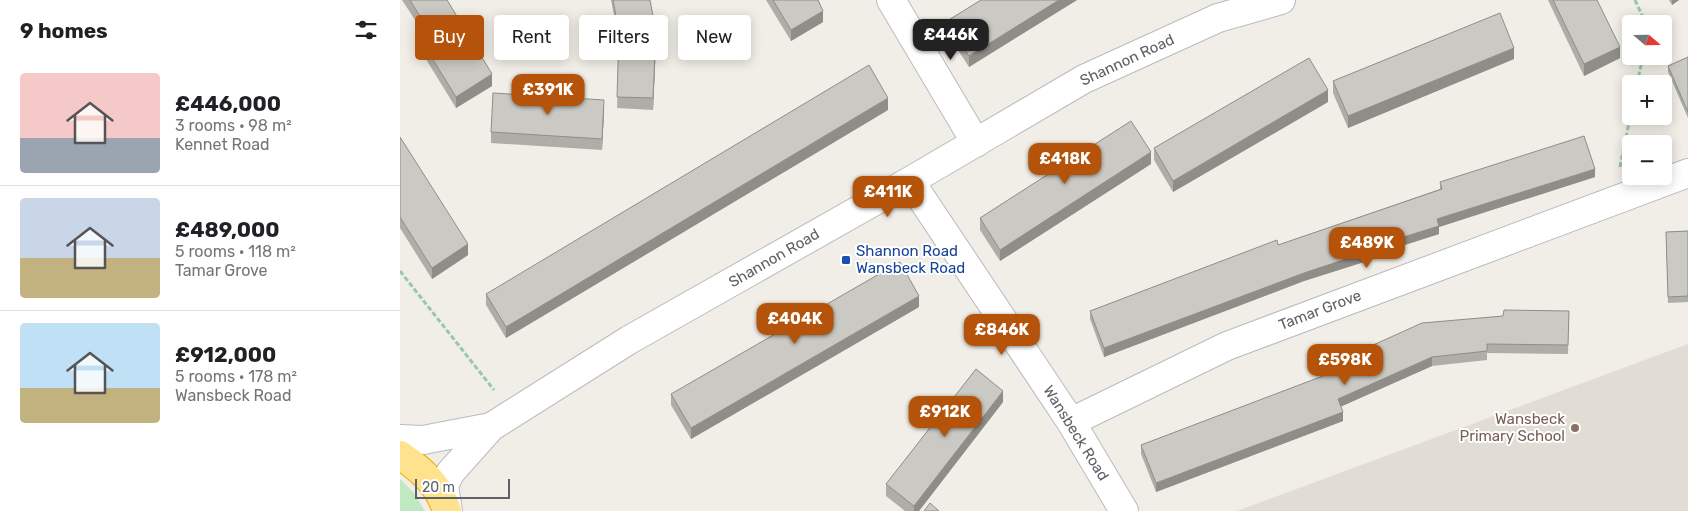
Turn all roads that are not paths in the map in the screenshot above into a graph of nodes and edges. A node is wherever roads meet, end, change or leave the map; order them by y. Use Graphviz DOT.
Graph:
graph roads {
  1 [pos="890,0"];
  2 [pos="1281,0"];
  3 [pos="976,143"];
  4 [pos="1688,173"];
  5 [pos="910,181"];
  6 [pos="502,420"];
  7 [pos="1071,422"];
  8 [pos="400,439"];
  9 [pos="400,455"];
  10 [pos="448,511"];
  11 [pos="1124,511"];
  1 -- 3 [label="street"];
  2 -- 3 [label="street, Shannon Road"];
  3 -- 5 [label="street, Shannon Road"];
  4 -- 7 [label="street, Tamar Grove"];
  5 -- 6 [label="street, Shannon Road"];
  5 -- 7 [label="street, Wansbeck Road"];
  6 -- 8 [label="street, Shannon Road"];
  6 -- 10 [label="street, Shannon Road"];
  7 -- 11 [label="street, Wansbeck Road"];
  9 -- 10 [label="highway"];
}
